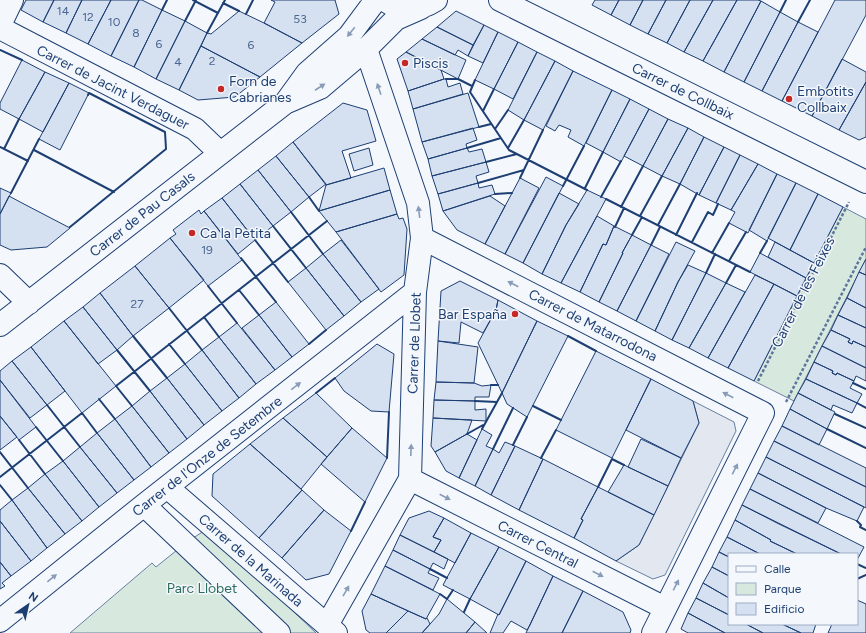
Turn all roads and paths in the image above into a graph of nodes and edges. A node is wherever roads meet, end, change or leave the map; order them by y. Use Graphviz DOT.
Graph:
graph roads {
  1 [pos="12,0"];
  2 [pos="373,0"];
  3 [pos="384,0"];
  4 [pos="500,0"];
  5 [pos="428,4"];
  6 [pos="0,25"];
  7 [pos="0,28"];
  8 [pos="366,49"];
  9 [pos="285,103"];
  10 [pos="220,153"];
  11 [pos="863,180"];
  12 [pos="422,238"];
  13 [pos="866,247"];
  14 [pos="0,275"];
  15 [pos="415,292"];
  16 [pos="29,303"];
  17 [pos="0,325"];
  18 [pos="785,404"];
  19 [pos="754,409"];
  20 [pos="410,479"];
  21 [pos="167,487"];
  22 [pos="144,505"];
  23 [pos="665,608"];
  24 [pos="0,620"];
  25 [pos="332,629"];
  26 [pos="279,633"];
  27 [pos="653,633"];
  1 -- 6 [label="street"];
  2 -- 9 [label="street, Carrer de Pau Casals, one-way"];
  3 -- 5 [label="street"];
  4 -- 11 [label="street, Carrer de Collbaix"];
  5 -- 8 [label="street, Carrer de Pau Casals"];
  7 -- 10 [label="street, Carrer de Jacint Verdaguer"];
  9 -- 8 [label="street, Carrer de Pau Casals, one-way"];
  12 -- 8 [label="street, Carrer de Llobet, one-way"];
  9 -- 10 [label="street, Carrer de Pau Casals"];
  10 -- 16 [label="street, Carrer de Pau Casals"];
  11 -- 19 [label="path, Carrer de les Feixes"];
  12 -- 15 [label="street, Carrer de Llobet"];
  19 -- 12 [label="street, Carrer de Matarrodona, one-way"];
  13 -- 18 [label="path"];
  14 -- 16 [label="street"];
  20 -- 15 [label="street, Carrer de Llobet, one-way"];
  21 -- 15 [label="street, Carrer de l'Onze de Setembre, one-way"];
  16 -- 17 [label="street, Carrer de Pau Casals"];
  23 -- 19 [label="street, one-way"];
  20 -- 23 [label="street, Carrer Central, one-way"];
  25 -- 20 [label="street, Carrer de Llobet, one-way"];
  21 -- 22 [label="street, Carrer de l'Onze de Setembre"];
  21 -- 25 [label="street, Carrer de la Marinada"];
  24 -- 22 [label="street, Carrer de l'Onze de Setembre, one-way"];
  22 -- 26 [label="street"];
  23 -- 27 [label="street"];
}
